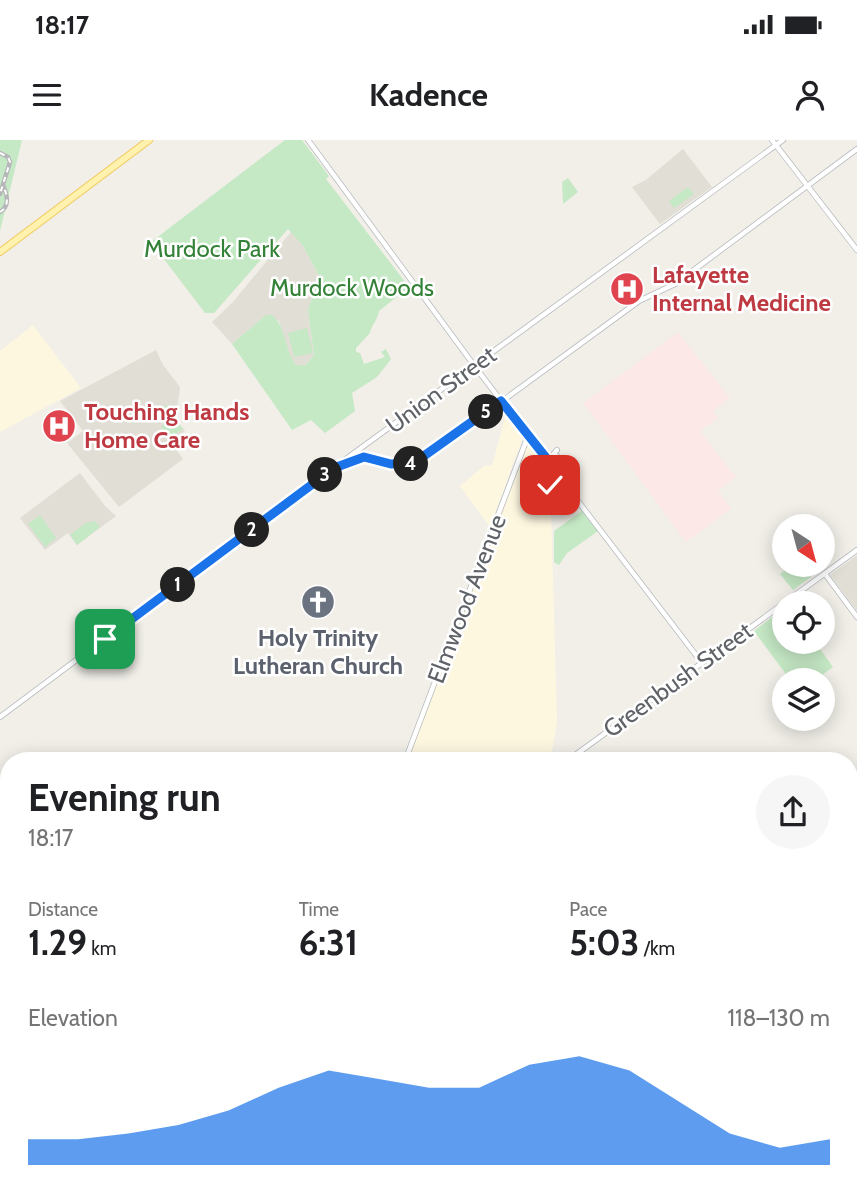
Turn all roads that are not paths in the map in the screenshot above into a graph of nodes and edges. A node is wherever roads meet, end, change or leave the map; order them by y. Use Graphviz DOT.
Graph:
graph roads {
  1 [pos="149,140"];
  2 [pos="307,140"];
  3 [pos="783,140"];
  4 [pos="774,142"];
  5 [pos="857,149"];
  6 [pos="807,185"];
  7 [pos="857,250"];
  8 [pos="0,252"];
  9 [pos="474,365"];
  10 [pos="501,401"];
  11 [pos="528,436"];
  12 [pos="557,450"];
  13 [pos="544,455"];
  14 [pos="557,456"];
  15 [pos="334,468"];
  16 [pos="564,481"];
  17 [pos="550,485"];
  18 [pos="857,550"];
  19 [pos="835,566"];
  20 [pos="818,578"];
  21 [pos="829,578"];
  22 [pos="857,617"];
  23 [pos="702,663"];
  24 [pos="0,716"];
  25 [pos="408,752"];
  26 [pos="579,752"];
  1 -- 8 [label="main road"];
  2 -- 9 [label="main road"];
  3 -- 4 [label="main road, Union Street"];
  4 -- 6 [label="main road"];
  4 -- 9 [label="main road, Union Street"];
  5 -- 6 [label="main road"];
  6 -- 7 [label="main road"];
  6 -- 10 [label="main road"];
  9 -- 10 [label="main road"];
  9 -- 15 [label="main road, Union Street"];
  10 -- 11 [label="main road"];
  10 -- 15 [label="main road"];
  11 -- 13 [label="main road"];
  11 -- 25 [label="main road, Elmwood Avenue"];
  12 -- 13 [label="main road"];
  13 -- 16 [label="main road"];
  14 -- 16 [label="main road"];
  15 -- 24 [label="main road, Union Street"];
  16 -- 17 [label="main road"];
  16 -- 23 [label="main road"];
  18 -- 19 [label="main road, Greenbush Street"];
  20 -- 23 [label="main road, Greenbush Street"];
  21 -- 22 [label="main road"];
  23 -- 26 [label="main road, Greenbush Street"];
}
